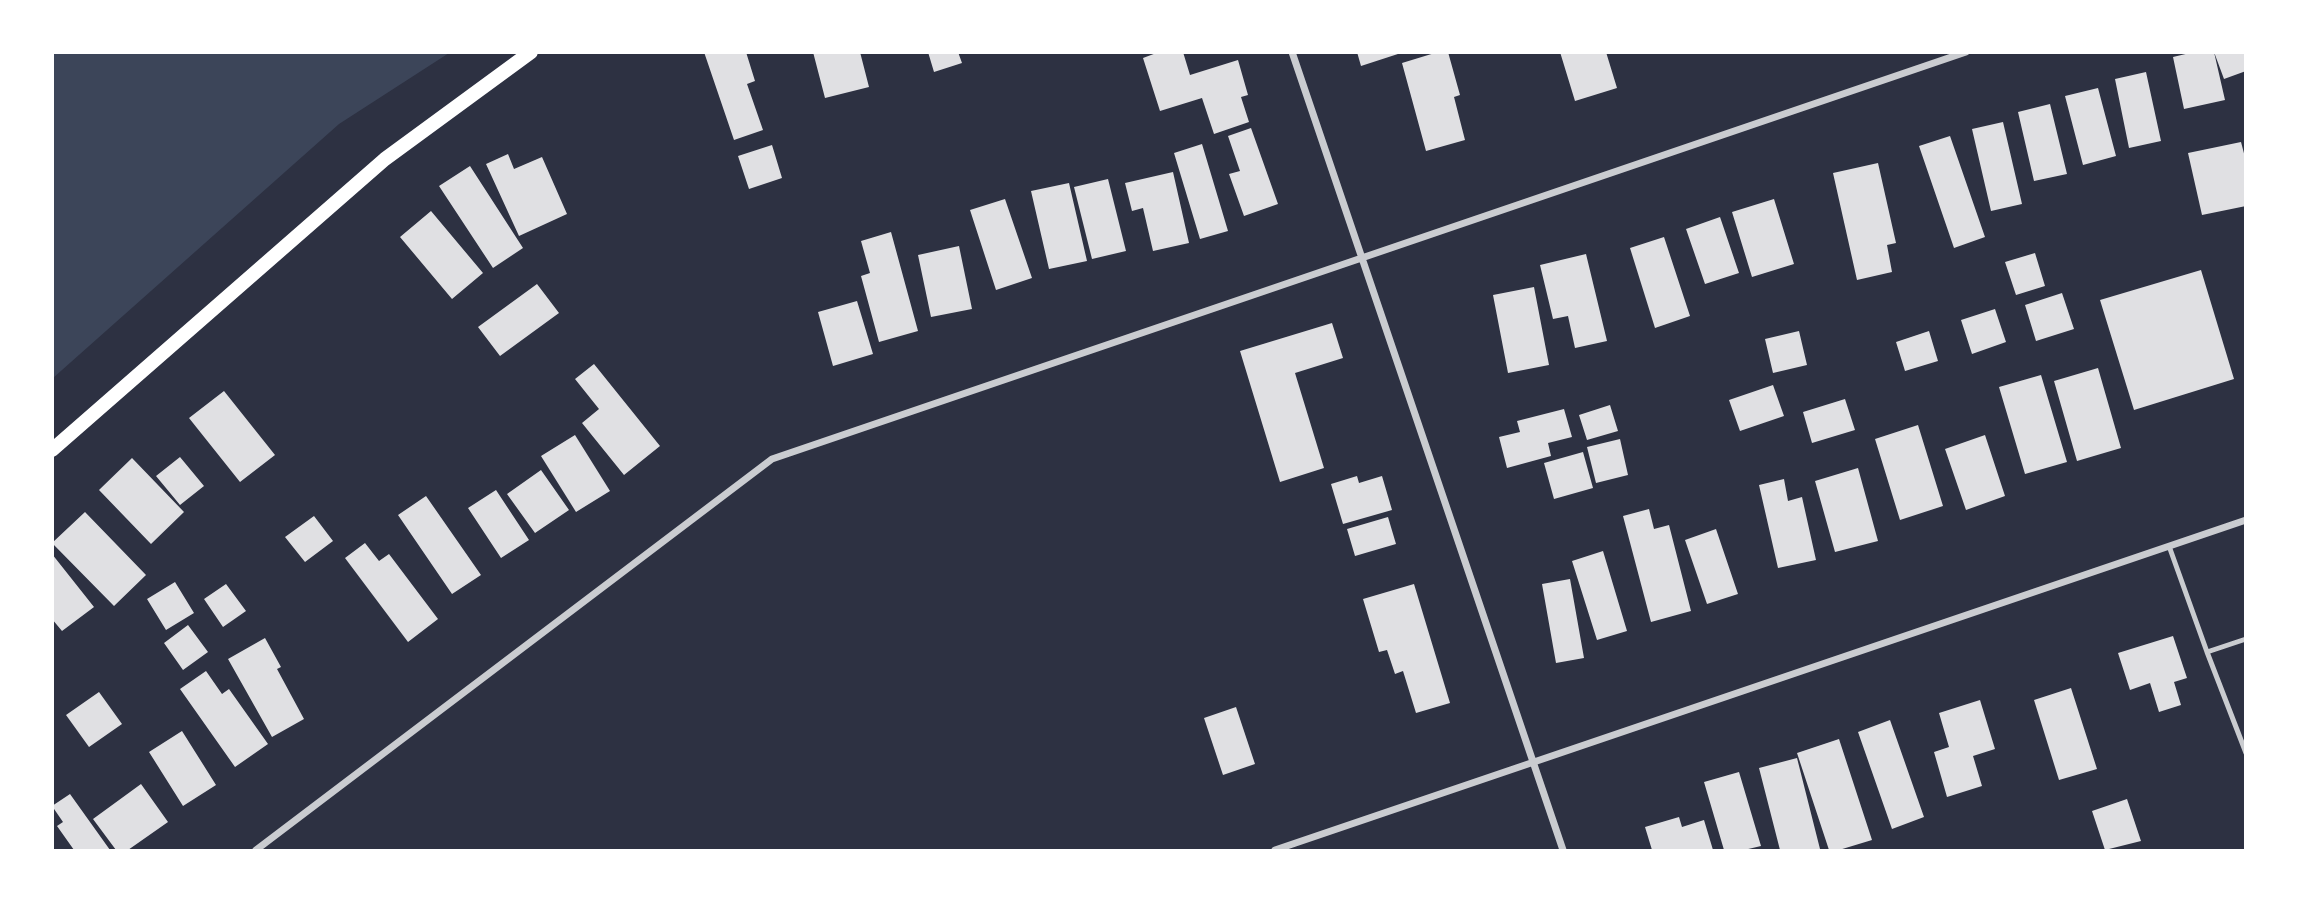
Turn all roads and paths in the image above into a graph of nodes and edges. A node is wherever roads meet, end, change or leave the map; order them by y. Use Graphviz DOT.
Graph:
graph roads {
  1 [pos="531,52"];
  2 [pos="1292,52"];
  3 [pos="1966,52"];
  4 [pos="1363,259"];
  5 [pos="52,450"];
  6 [pos="2245,520"];
  7 [pos="2169,546"];
  8 [pos="2245,639"];
  9 [pos="2207,652"];
  10 [pos="2245,753"];
  11 [pos="1534,763"];
  12 [pos="257,850"];
  13 [pos="1275,850"];
  14 [pos="1563,850"];
  1 -- 5 [label="main road"];
  2 -- 4 [label="street"];
  3 -- 4 [label="street"];
  4 -- 11 [label="street"];
  4 -- 12 [label="street"];
  6 -- 7 [label="street"];
  7 -- 9 [label="lane"];
  7 -- 11 [label="street"];
  8 -- 9 [label="lane"];
  9 -- 10 [label="lane"];
  11 -- 13 [label="street"];
  11 -- 14 [label="street"];
}
